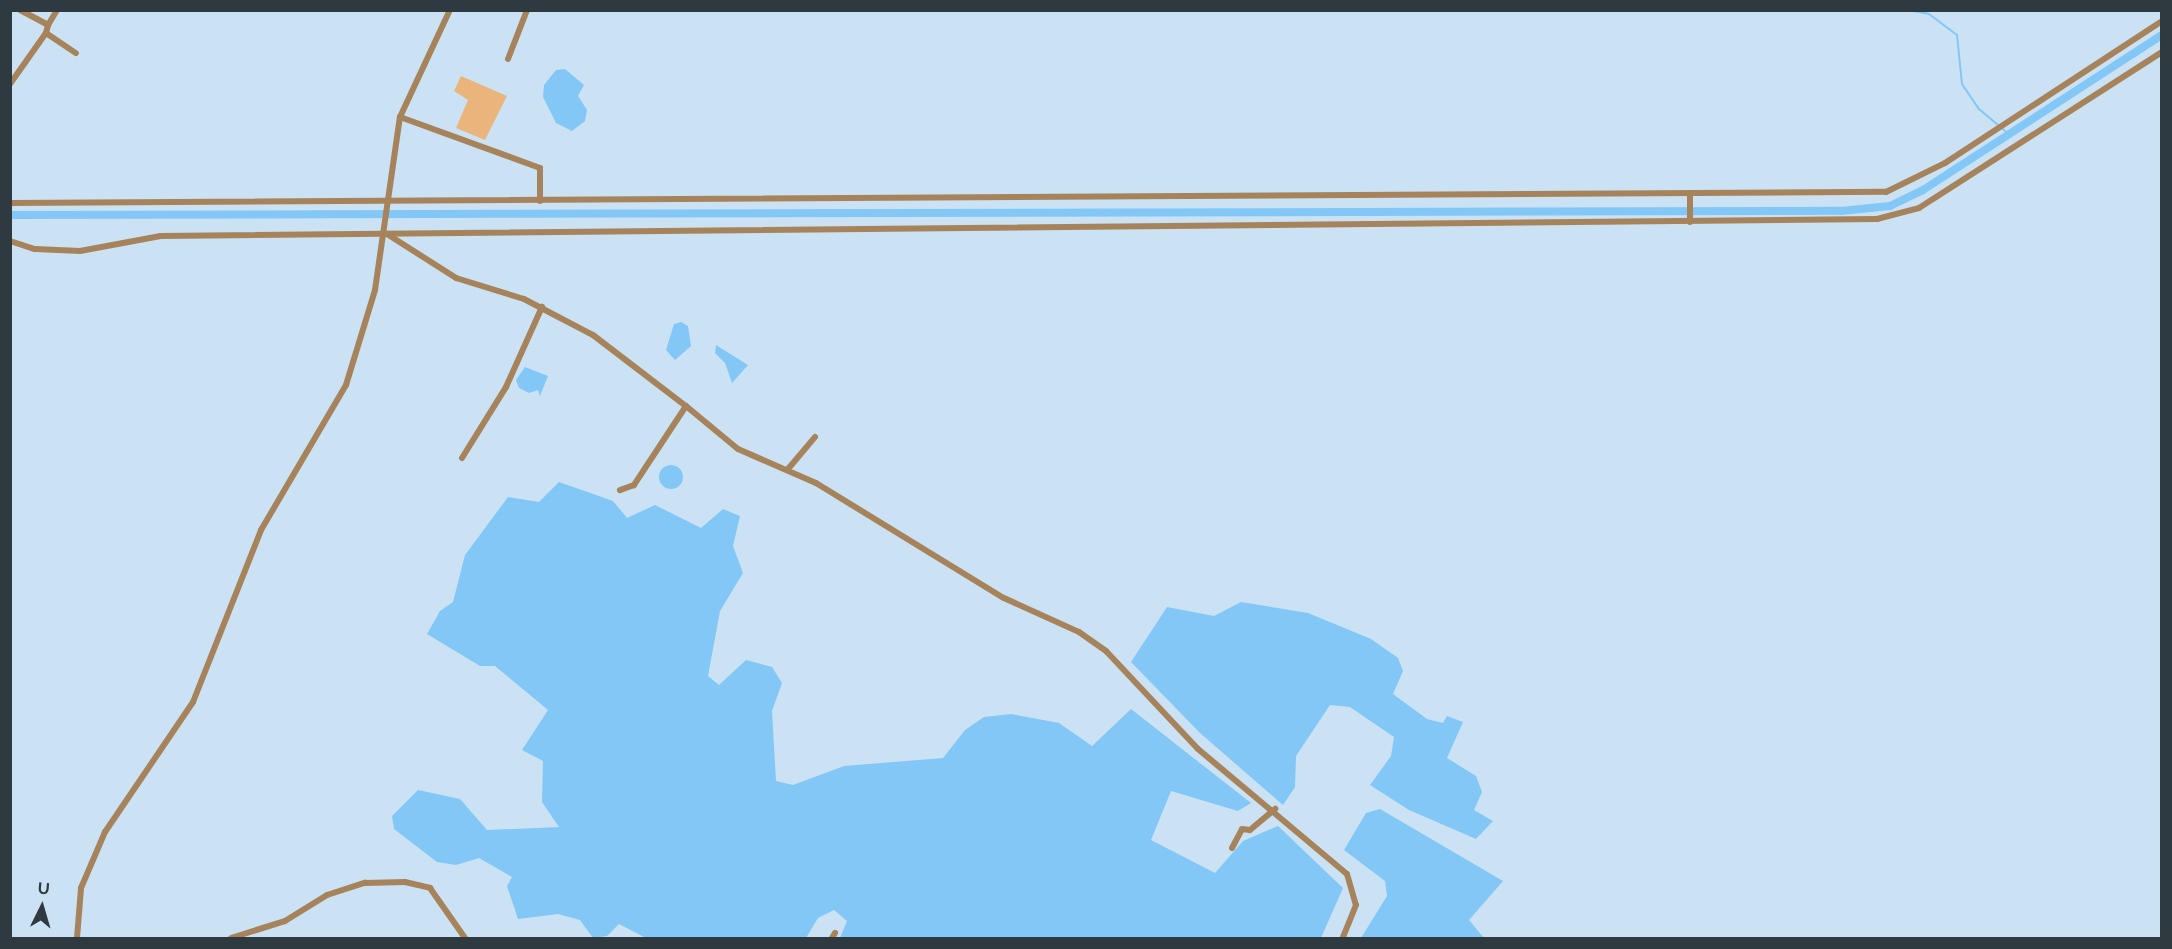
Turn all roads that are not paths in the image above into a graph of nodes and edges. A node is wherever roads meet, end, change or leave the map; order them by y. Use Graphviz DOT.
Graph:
graph roads {
  1 [pos="20,10"];
  2 [pos="57,10"];
  3 [pos="450,10"];
  4 [pos="527,10"];
  5 [pos="2162,21"];
  6 [pos="48,25"];
  7 [pos="46,33"];
  8 [pos="2162,52"];
  9 [pos="76,53"];
  10 [pos="508,59"];
  11 [pos="10,84"];
  12 [pos="400,117"];
  13 [pos="1690,199"];
  14 [pos="540,201"];
  15 [pos="10,203"];
  16 [pos="385,205"];
  17 [pos="1690,219"];
  18 [pos="384,232"];
  19 [pos="10,241"];
  20 [pos="542,307"];
  21 [pos="686,406"];
  22 [pos="815,437"];
  23 [pos="462,458"];
  24 [pos="788,469"];
  25 [pos="620,490"];
  26 [pos="1275,809"];
  27 [pos="1232,848"];
  28 [pos="77,939"];
  29 [pos="231,939"];
  30 [pos="465,939"];
  31 [pos="1343,939"];
  1 -- 6 [label="street"];
  2 -- 6 [label="street"];
  3 -- 12 [label="street"];
  4 -- 10 [label="street"];
  5 -- 13 [label="street"];
  6 -- 7 [label="street"];
  7 -- 9 [label="street"];
  7 -- 11 [label="street"];
  8 -- 17 [label="street"];
  12 -- 14 [label="street"];
  12 -- 16 [label="street"];
  13 -- 14 [label="street"];
  13 -- 17 [label="street"];
  14 -- 16 [label="street"];
  15 -- 16 [label="street"];
  16 -- 18 [label="street"];
  17 -- 18 [label="street"];
  18 -- 19 [label="street"];
  18 -- 20 [label="street"];
  18 -- 28 [label="street"];
  20 -- 21 [label="street"];
  20 -- 23 [label="street"];
  21 -- 24 [label="street"];
  21 -- 25 [label="street"];
  22 -- 24 [label="street"];
  24 -- 26 [label="street"];
  26 -- 27 [label="street"];
  26 -- 31 [label="street"];
  29 -- 30 [label="street"];
}
